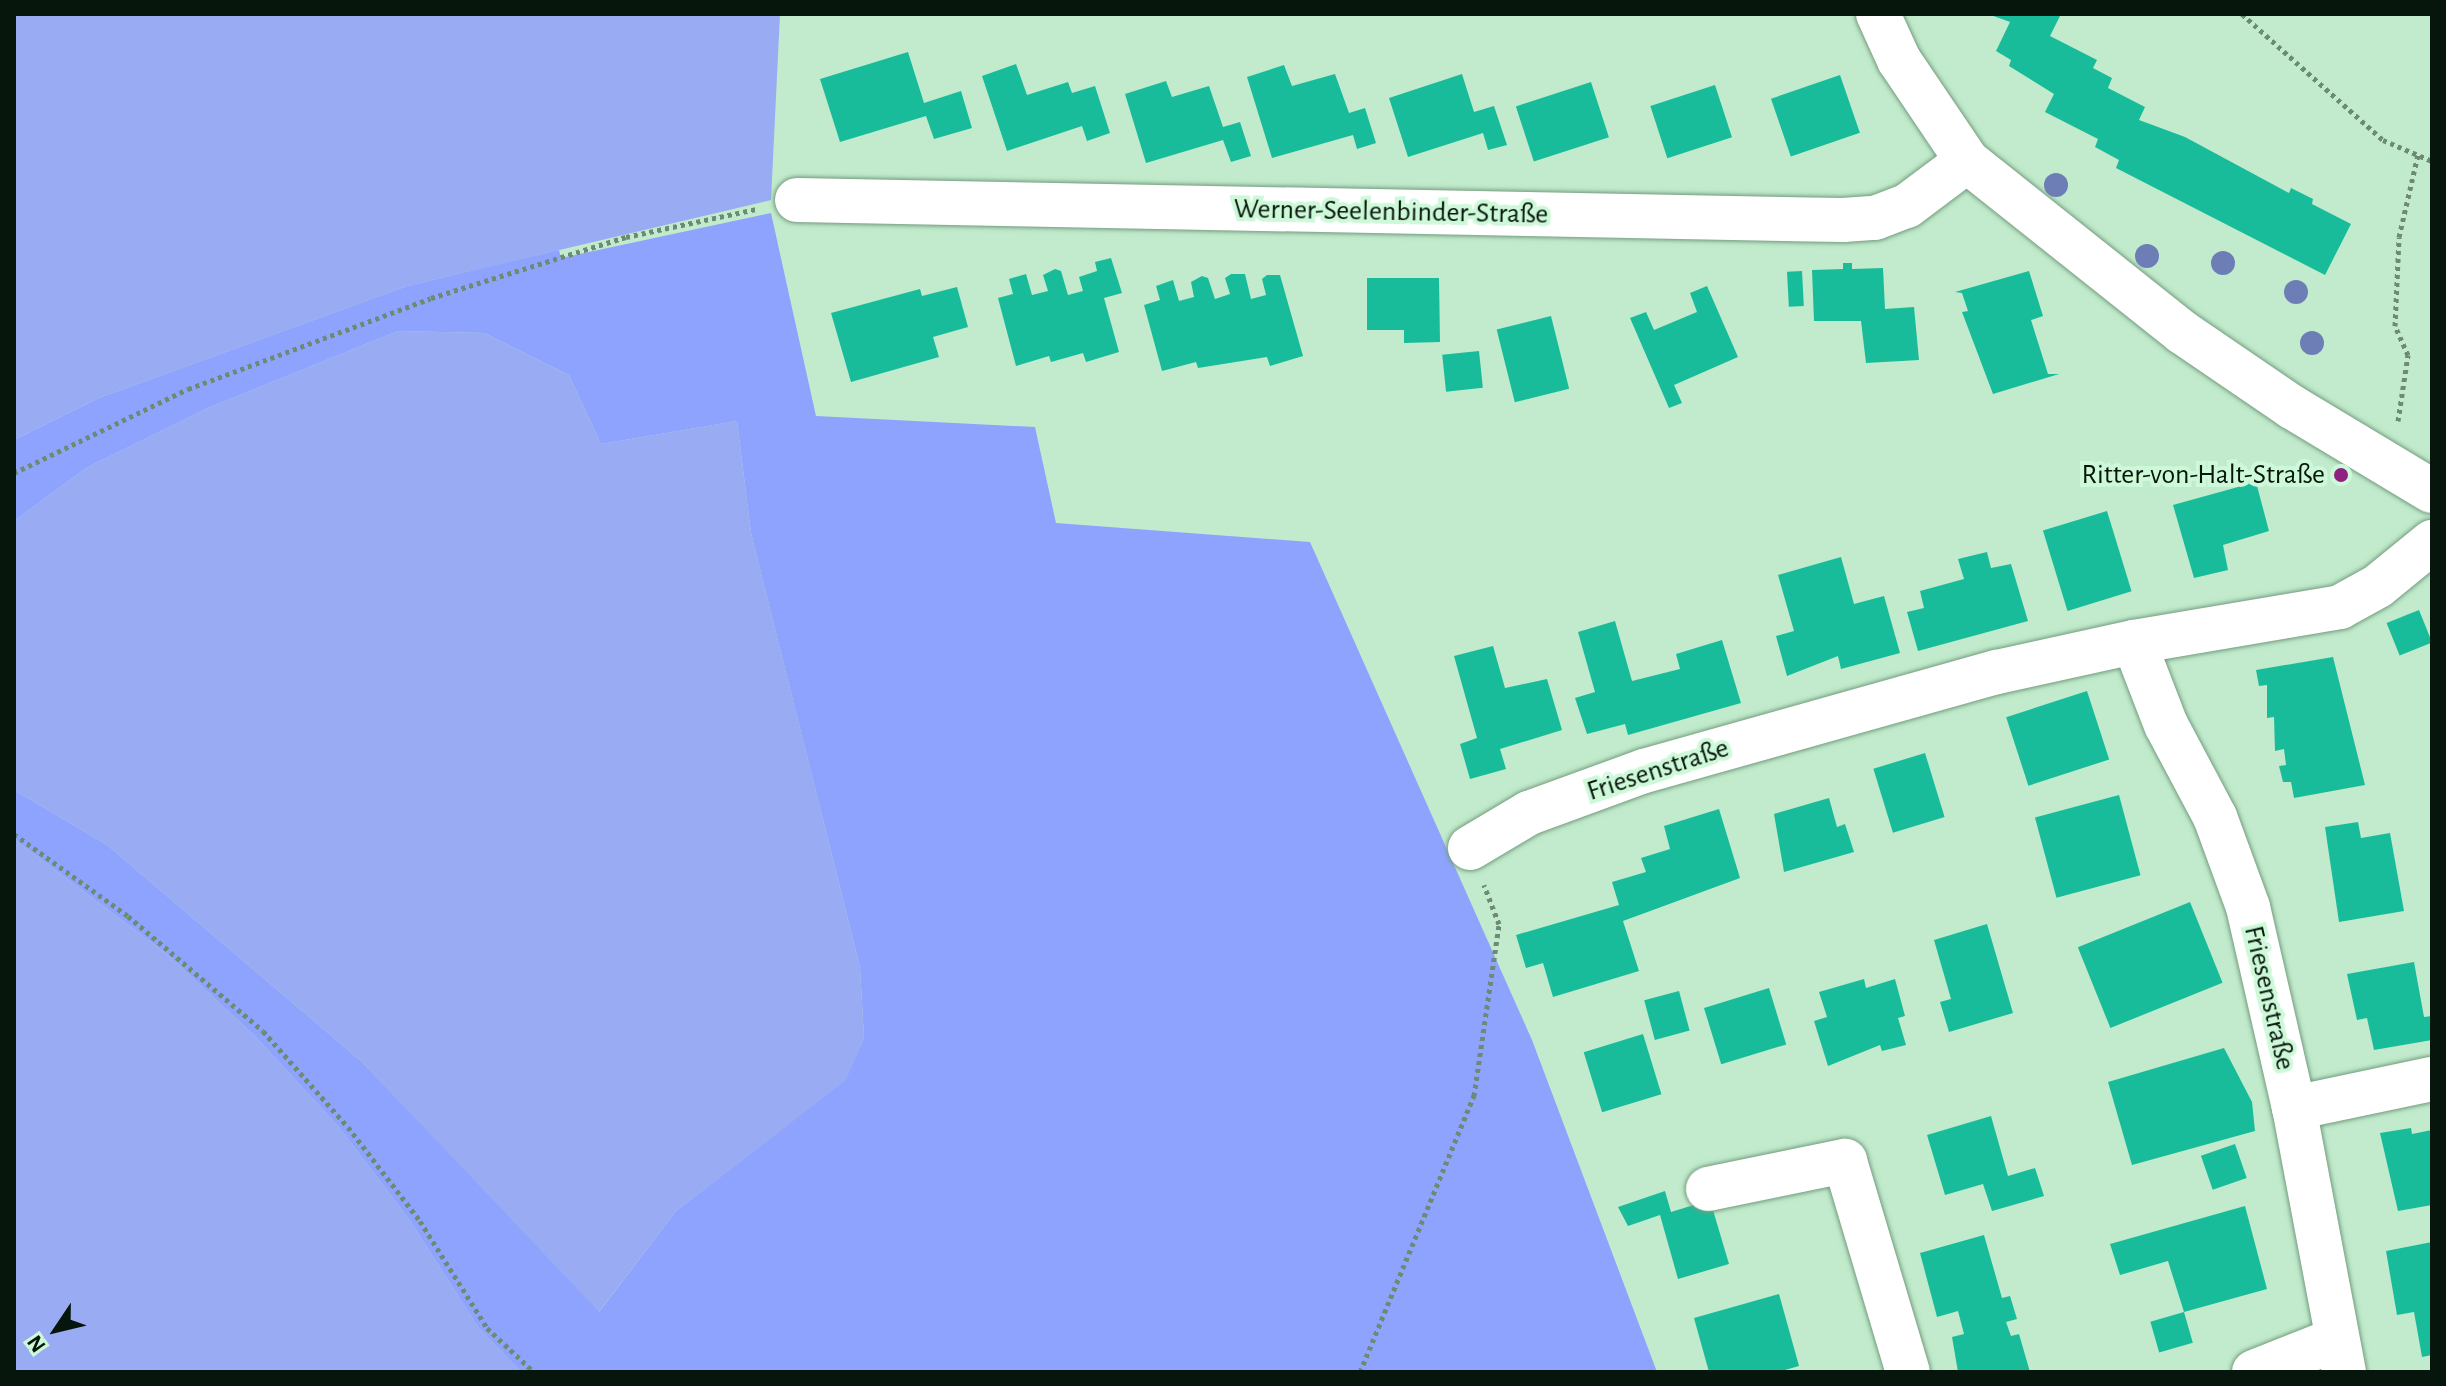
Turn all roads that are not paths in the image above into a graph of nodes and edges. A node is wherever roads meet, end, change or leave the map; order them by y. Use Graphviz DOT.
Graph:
graph roads {
  1 [pos="1878,14"];
  2 [pos="1967,161"];
  3 [pos="797,200"];
  4 [pos="2432,491"];
  5 [pos="2432,542"];
  6 [pos="2134,642"];
  7 [pos="1470,848"];
  8 [pos="2432,1079"];
  9 [pos="2294,1108"];
  10 [pos="1708,1189"];
  11 [pos="2340,1355"];
  12 [pos="1908,1372"];
  13 [pos="2254,1372"];
  1 -- 2 [label="street"];
  2 -- 3 [label="street, Werner-Seelenbinder-Straße"];
  2 -- 4 [label="street"];
  5 -- 6 [label="street, Friesenstraße"];
  6 -- 7 [label="street, Friesenstraße"];
  6 -- 9 [label="street, Friesenstraße"];
  8 -- 9 [label="street"];
  9 -- 11 [label="street, Friesenstraße"];
  10 -- 12 [label="street"];
  11 -- 13 [label="street"];
}
